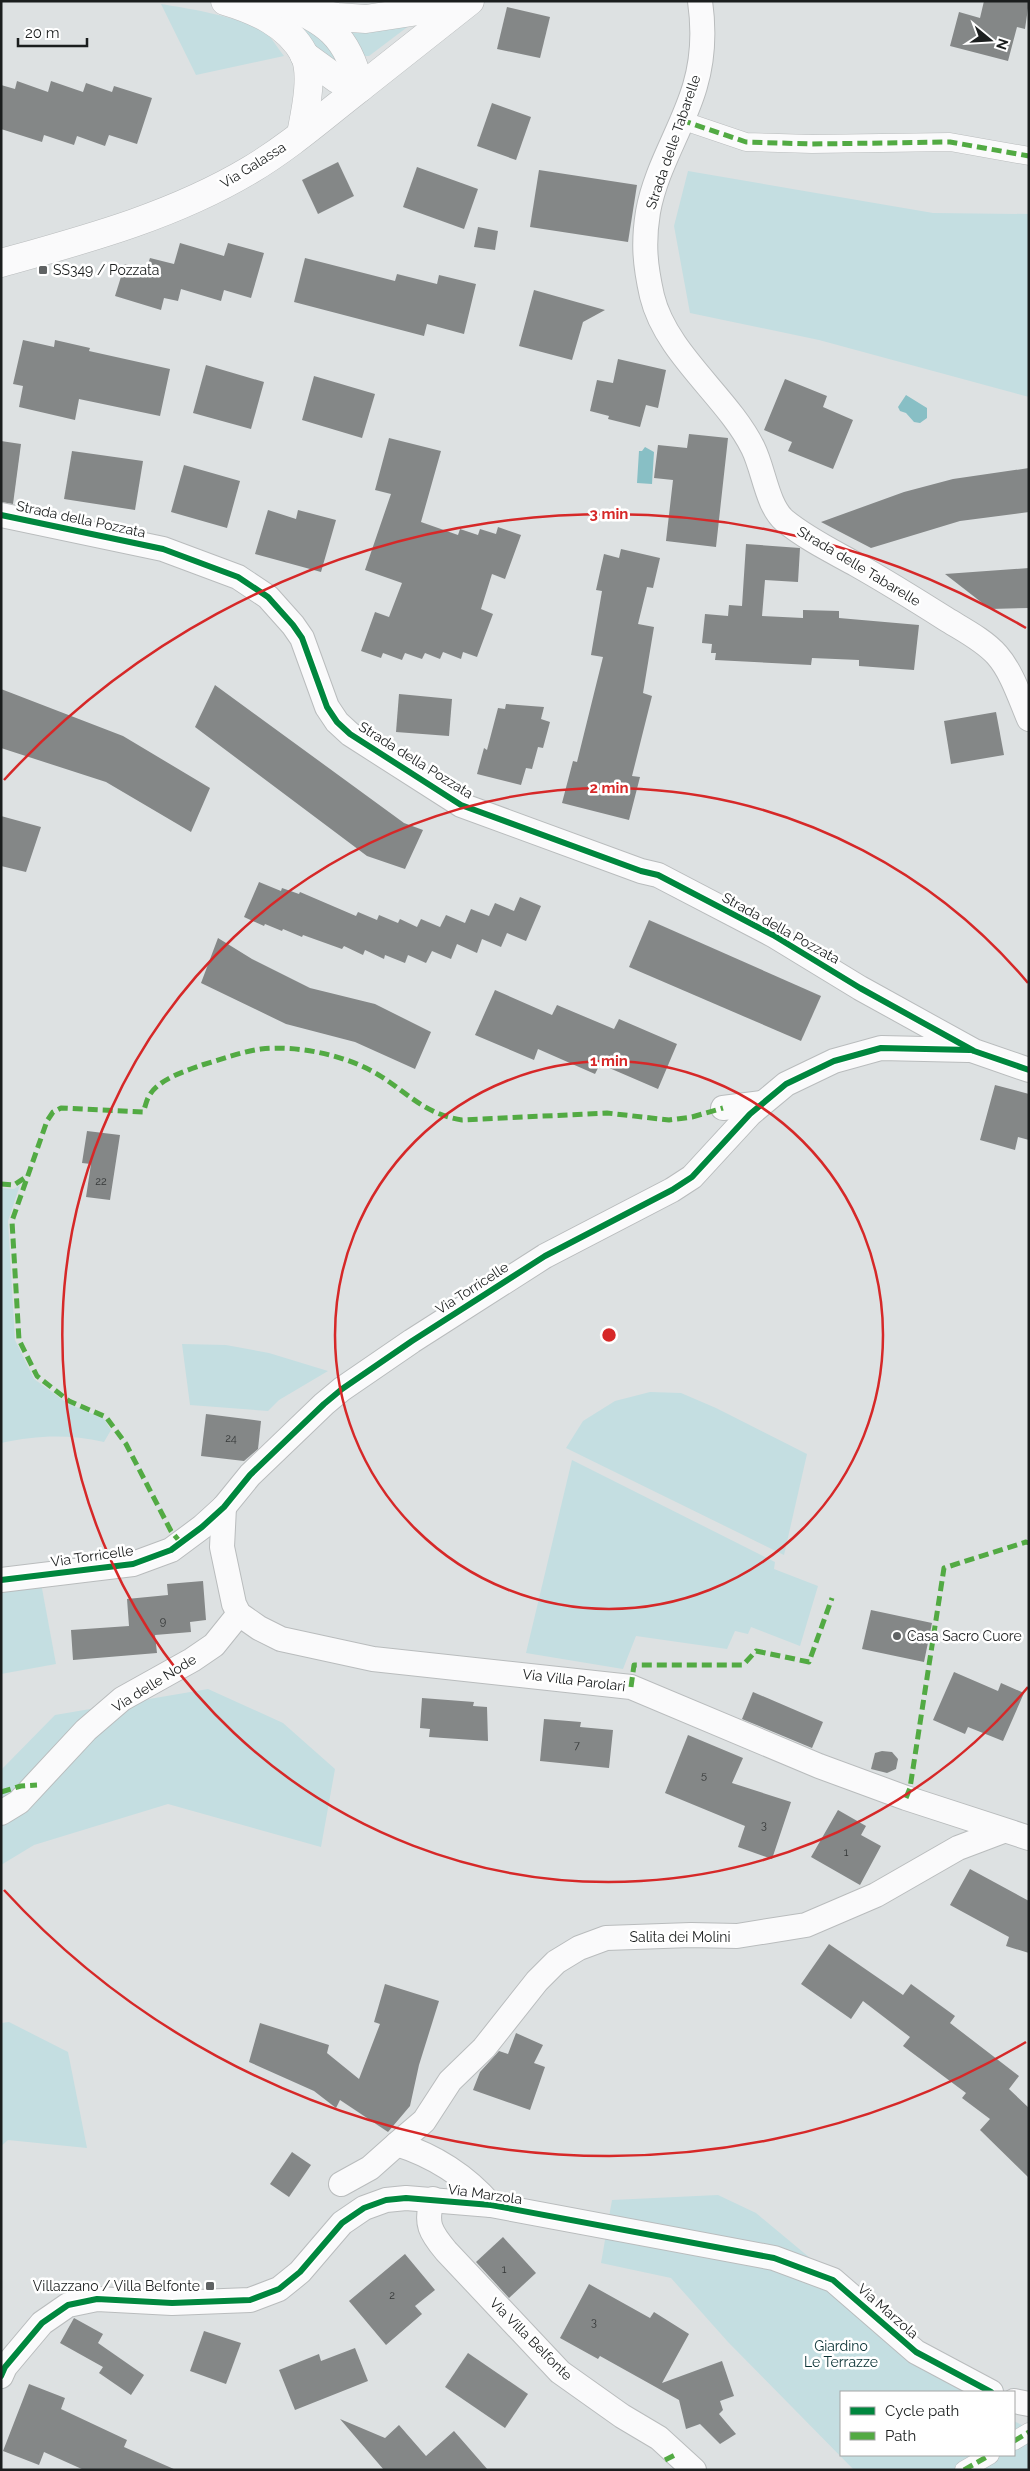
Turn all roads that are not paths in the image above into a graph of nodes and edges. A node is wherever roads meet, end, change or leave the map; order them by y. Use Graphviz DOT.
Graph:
graph roads {
  1 [pos="225,1"];
  2 [pos="700,1"];
  3 [pos="469,2"];
  4 [pos="289,6"];
  5 [pos="304,55"];
  6 [pos="360,88"];
  7 [pos="681,120"];
  8 [pos="301,134"];
  9 [pos="1029,156"];
  10 [pos="1,263"];
  11 [pos="1,515"];
  12 [pos="1029,719"];
  13 [pos="974,1051"];
  14 [pos="1029,1070"];
  15 [pos="762,1102"];
  16 [pos="723,1108"];
  17 [pos="224,1507"];
  18 [pos="1,1580"];
  19 [pos="239,1614"];
  20 [pos="1,1813"];
  21 [pos="1003,1831"];
  22 [pos="1029,1838"];
  23 [pos="397,2144"];
  24 [pos="341,2184"];
  25 [pos="433,2199"];
  26 [pos="491,2205"];
  27 [pos="1,2376"];
  28 [pos="989,2391"];
  29 [pos="1015,2401"];
  30 [pos="1029,2404"];
  31 [pos="1029,2432"];
  32 [pos="1015,2440"];
  33 [pos="988,2456"];
  34 [pos="679,2461"];
  35 [pos="964,2470"];
  1 -- 5 [label="main road"];
  2 -- 7 [label="street, Strada delle Tabarelle"];
  3 -- 4 [label="main road"];
  3 -- 6 [label="main road, Via Galassa"];
  4 -- 6 [label="main road"];
  5 -- 6 [label="main road"];
  5 -- 8 [label="main road"];
  6 -- 8 [label="main road, Via Galassa"];
  7 -- 9 [label="street"];
  7 -- 12 [label="street, Strada delle Tabarelle"];
  8 -- 10 [label="main road, Via Galassa"];
  11 -- 13 [label="street, Strada della Pozzata"];
  13 -- 14 [label="street"];
  13 -- 15 [label="street, Via Torricelle"];
  15 -- 16 [label="street, Via Torricelle"];
  15 -- 17 [label="street, Via Torricelle"];
  17 -- 18 [label="street, Via Torricelle"];
  17 -- 19 [label="street"];
  19 -- 20 [label="street, Via delle Node"];
  19 -- 21 [label="street, Via Villa Parolari"];
  21 -- 22 [label="street"];
  21 -- 23 [label="street, Salita dei Molini"];
  23 -- 24 [label="street, Salita dei Molini"];
  23 -- 26 [label="street"];
  25 -- 26 [label="street, Via Marzola"];
  25 -- 27 [label="street, Via Marzola"];
  25 -- 34 [label="street, Via Villa Belfonte"];
  26 -- 28 [label="street, Via Marzola"];
  29 -- 30 [label="street"];
  31 -- 32 [label="street"];
  33 -- 35 [label="street"];
}
